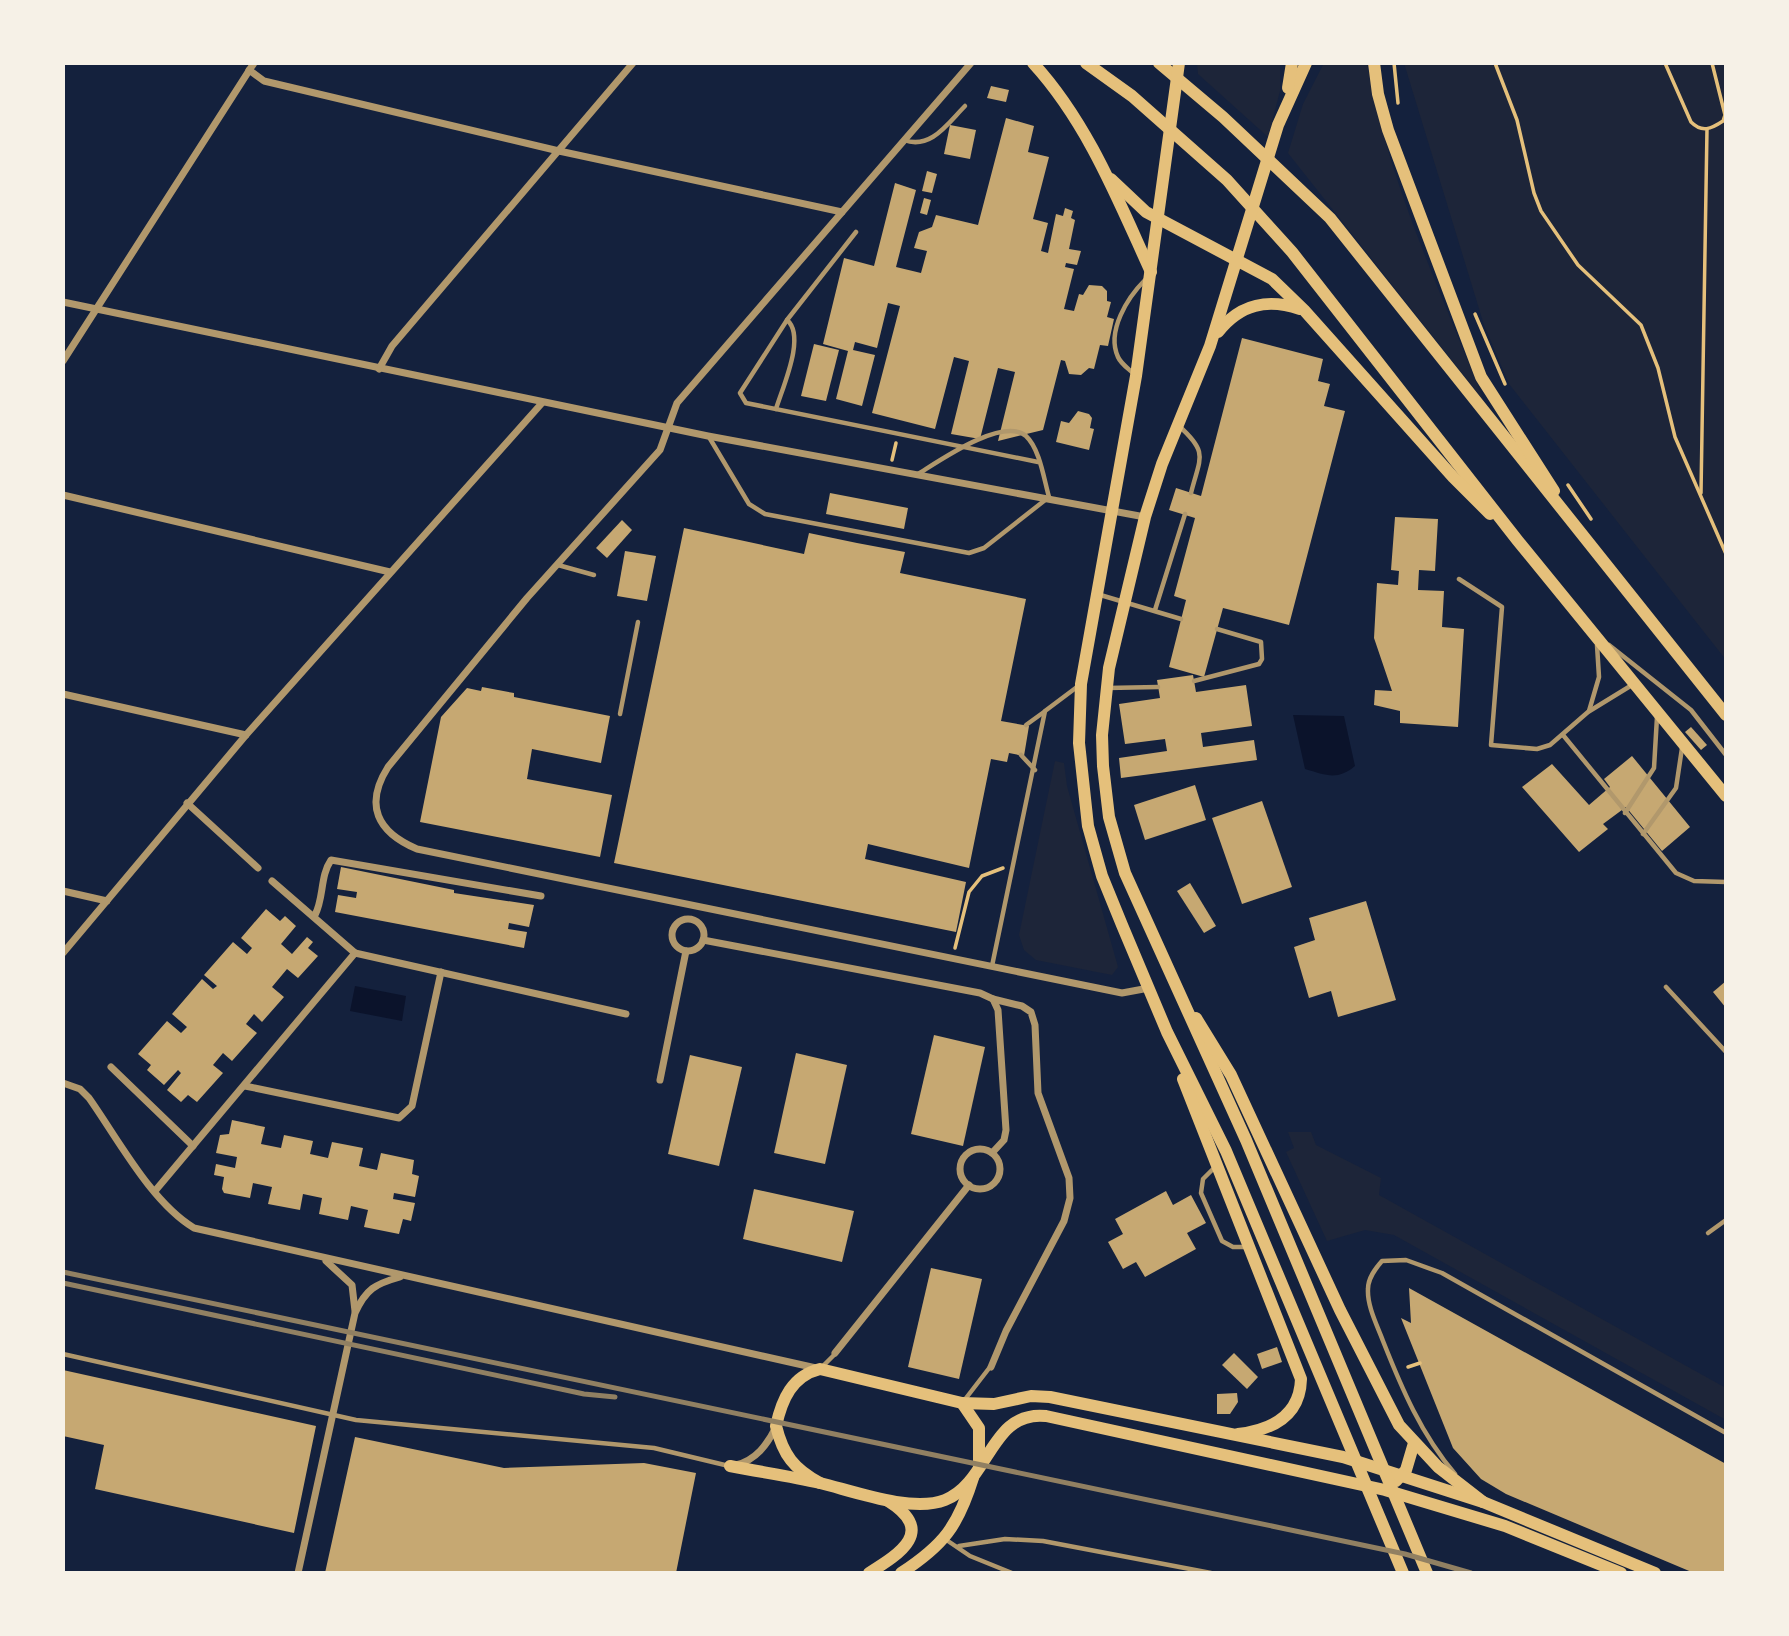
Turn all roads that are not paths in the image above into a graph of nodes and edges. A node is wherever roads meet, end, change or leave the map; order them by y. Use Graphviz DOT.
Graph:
graph roads {
  1 [pos="633,63"];
  2 [pos="971,63"];
  3 [pos="1027,63"];
  4 [pos="1086,63"];
  5 [pos="1159,63"];
  6 [pos="1178,63"];
  7 [pos="1292,63"];
  8 [pos="1306,63"];
  9 [pos="1374,63"];
  10 [pos="251,65"];
  11 [pos="1037,67"];
  12 [pos="965,106"];
  13 [pos="1278,125"];
  14 [pos="903,140"];
  15 [pos="559,150"];
  16 [pos="1111,179"];
  17 [pos="842,212"];
  18 [pos="1158,219"];
  19 [pos="856,232"];
  20 [pos="1237,258"];
  21 [pos="1151,273"];
  22 [pos="63,302"];
  23 [pos="97,309"];
  24 [pos="1304,310"];
  25 [pos="787,320"];
  26 [pos="1213,338"];
  27 [pos="63,361"];
  28 [pos="379,369"];
  29 [pos="1136,376"];
  30 [pos="542,403"];
  31 [pos="776,409"];
  32 [pos="1179,426"];
  33 [pos="670,428"];
  34 [pos="708,436"];
  35 [pos="965,446"];
  36 [pos="1038,462"];
  37 [pos="918,474"];
  38 [pos="1191,493"];
  39 [pos="63,495"];
  40 [pos="1049,497"];
  41 [pos="1112,509"];
  42 [pos="1185,514"];
  43 [pos="1145,517"];
  44 [pos="1569,523"];
  45 [pos="1518,541"];
  46 [pos="557,565"];
  47 [pos="390,572"];
  48 [pos="594,575"];
  49 [pos="1459,579"];
  50 [pos="1096,594"];
  51 [pos="1123,600"];
  52 [pos="1155,610"];
  53 [pos="1181,619"];
  54 [pos="638,622"];
  55 [pos="1217,629"];
  56 [pos="1594,634"];
  57 [pos="1194,681"];
  58 [pos="1635,683"];
  59 [pos="1081,684"];
  60 [pos="1158,687"];
  61 [pos="1106,688"];
  62 [pos="63,694"];
  63 [pos="1045,711"];
  64 [pos="1588,712"];
  65 [pos="1657,712"];
  66 [pos="620,715"];
  67 [pos="1726,715"];
  68 [pos="1026,725"];
  69 [pos="246,735"];
  70 [pos="1563,735"];
  71 [pos="1683,744"];
  72 [pos="1021,755"];
  73 [pos="1726,755"];
  74 [pos="1035,770"];
  75 [pos="1726,796"];
  76 [pos="187,803"];
  77 [pos="1625,813"];
  78 [pos="1643,834"];
  79 [pos="258,868"];
  80 [pos="272,881"];
  81 [pos="1726,882"];
  82 [pos="63,891"];
  83 [pos="541,896"];
  84 [pos="107,901"];
  85 [pos="315,915"];
  86 [pos="703,940"];
  87 [pos="686,951"];
  88 [pos="63,953"];
  89 [pos="355,954"];
  90 [pos="992,966"];
  91 [pos="441,972"];
  92 [pos="1666,987"];
  93 [pos="1149,988"];
  94 [pos="1176,989"];
  95 [pos="993,999"];
  96 [pos="626,1014"];
  97 [pos="1167,1032"];
  98 [pos="1726,1052"];
  99 [pos="111,1067"];
  100 [pos="660,1080"];
  101 [pos="63,1083"];
  102 [pos="245,1086"];
  103 [pos="193,1146"];
  104 [pos="992,1153"];
  105 [pos="1216,1167"];
  106 [pos="969,1185"];
  107 [pos="155,1191"];
  108 [pos="1726,1220"];
  109 [pos="1708,1233"];
  110 [pos="1250,1247"];
  111 [pos="323,1259"];
  112 [pos="404,1276"];
  113 [pos="355,1313"];
  114 [pos="63,1353"];
  115 [pos="835,1353"];
  116 [pos="991,1367"];
  117 [pos="820,1369"];
  118 [pos="962,1403"];
  119 [pos="331,1416"];
  120 [pos="776,1426"];
  121 [pos="1726,1433"];
  122 [pos="1238,1434"];
  123 [pos="1414,1443"];
  124 [pos="730,1466"];
  125 [pos="977,1470"];
  126 [pos="1402,1477"];
  127 [pos="820,1483"];
  128 [pos="1385,1490"];
  129 [pos="881,1497"];
  130 [pos="1482,1502"];
  131 [pos="945,1539"];
  132 [pos="959,1546"];
  133 [pos="298,1573"];
  134 [pos="869,1573"];
  135 [pos="901,1573"];
  136 [pos="1012,1573"];
  137 [pos="1211,1573"];
  138 [pos="1403,1573"];
  139 [pos="1427,1573"];
  140 [pos="1621,1573"];
  141 [pos="1655,1573"];
  1 -- 15 [label="street"];
  2 -- 14 [label="street"];
  3 -- 11 [label="street"];
  4 -- 45 [label="main road"];
  5 -- 44 [label="main road"];
  6 -- 18 [label="main road"];
  7 -- 13 [label="main road"];
  8 -- 13 [label="main road"];
  9 -- 44 [label="main road"];
  10 -- 15 [label="street"];
  10 -- 23 [label="street"];
  11 -- 16 [label="main road"];
  12 -- 14 [label="lane"];
  13 -- 20 [label="main road"];
  14 -- 17 [label="street"];
  15 -- 17 [label="street"];
  15 -- 28 [label="street"];
  16 -- 18 [label="main road"];
  16 -- 21 [label="main road"];
  17 -- 33 [label="street"];
  18 -- 20 [label="main road"];
  18 -- 21 [label="main road"];
  19 -- 25 [label="lane"];
  20 -- 24 [label="main road"];
  20 -- 26 [label="main road"];
  21 -- 29 [label="main road"];
  21 -- 29 [label="lane"];
  22 -- 23 [label="street"];
  23 -- 27 [label="street"];
  23 -- 28 [label="street"];
  24 -- 26 [label="main road"];
  24 -- 45 [label="main road"];
  25 -- 31 [label="lane"];
  25 -- 31 [label="lane"];
  26 -- 32 [label="main road"];
  28 -- 30 [label="street"];
  29 -- 41 [label="main road"];
  30 -- 33 [label="street"];
  30 -- 47 [label="street"];
  31 -- 35 [label="lane"];
  32 -- 38 [label="lane"];
  32 -- 43 [label="main road"];
  33 -- 34 [label="street"];
  33 -- 46 [label="street"];
  34 -- 37 [label="street"];
  34 -- 40 [label="lane"];
  35 -- 36 [label="lane"];
  35 -- 36 [label="lane"];
  35 -- 37 [label="lane"];
  36 -- 40 [label="lane"];
  37 -- 40 [label="street"];
  39 -- 47 [label="street"];
  40 -- 41 [label="street"];
  41 -- 43 [label="street"];
  41 -- 50 [label="main road"];
  42 -- 52 [label="lane"];
  43 -- 51 [label="main road"];
  44 -- 67 [label="main road"];
  45 -- 56 [label="main road"];
  46 -- 48 [label="lane"];
  46 -- 90 [label="street"];
  47 -- 69 [label="street"];
  49 -- 70 [label="lane"];
  50 -- 51 [label="lane"];
  50 -- 59 [label="main road"];
  51 -- 52 [label="lane"];
  51 -- 61 [label="main road"];
  52 -- 53 [label="lane"];
  54 -- 66 [label="lane"];
  55 -- 57 [label="lane"];
  56 -- 58 [label="main road"];
  56 -- 64 [label="lane"];
  56 -- 73 [label="lane"];
  58 -- 64 [label="lane"];
  58 -- 65 [label="main road"];
  59 -- 63 [label="lane"];
  59 -- 93 [label="main road"];
  60 -- 61 [label="lane"];
  61 -- 94 [label="main road"];
  62 -- 69 [label="street"];
  63 -- 68 [label="lane"];
  63 -- 74 [label="lane"];
  64 -- 70 [label="lane"];
  65 -- 71 [label="main road"];
  65 -- 77 [label="lane"];
  69 -- 76 [label="street"];
  70 -- 77 [label="lane"];
  71 -- 75 [label="main road"];
  71 -- 78 [label="lane"];
  72 -- 74 [label="lane"];
  74 -- 90 [label="lane"];
  76 -- 79 [label="street"];
  76 -- 84 [label="street"];
  77 -- 78 [label="lane"];
  78 -- 81 [label="lane"];
  80 -- 85 [label="street"];
  82 -- 84 [label="street"];
  83 -- 85 [label="street"];
  84 -- 88 [label="street"];
  85 -- 89 [label="street"];
  86 -- 87 [label="street"];
  86 -- 87 [label="street"];
  86 -- 95 [label="street"];
  87 -- 100 [label="street"];
  89 -- 91 [label="street"];
  89 -- 102 [label="street"];
  90 -- 93 [label="street"];
  91 -- 96 [label="street"];
  91 -- 102 [label="street"];
  92 -- 98 [label="lane"];
  93 -- 97 [label="main road"];
  94 -- 123 [label="main road"];
  94 -- 139 [label="main road"];
  95 -- 104 [label="street"];
  95 -- 116 [label="street"];
  97 -- 105 [label="main road"];
  97 -- 138 [label="main road"];
  99 -- 103 [label="street"];
  101 -- 107 [label="street"];
  102 -- 103 [label="street"];
  103 -- 107 [label="street"];
  104 -- 106 [label="street"];
  104 -- 106 [label="street"];
  105 -- 110 [label="main road"];
  105 -- 110 [label="lane"];
  106 -- 115 [label="street"];
  107 -- 111 [label="street"];
  108 -- 109 [label="lane"];
  110 -- 122 [label="main road"];
  111 -- 112 [label="street"];
  111 -- 113 [label="street"];
  112 -- 113 [label="street"];
  112 -- 117 [label="street"];
  113 -- 119 [label="street"];
  114 -- 119 [label="lane"];
  115 -- 117 [label="lane"];
  116 -- 118 [label="lane"];
  117 -- 118 [label="main road"];
  117 -- 120 [label="main road"];
  118 -- 122 [label="main road"];
  118 -- 125 [label="main road"];
  119 -- 124 [label="lane"];
  119 -- 133 [label="street"];
  120 -- 124 [label="street"];
  120 -- 127 [label="main road"];
  121 -- 130 [label="lane"];
  122 -- 126 [label="main road"];
  123 -- 126 [label="main road"];
  123 -- 130 [label="main road"];
  124 -- 127 [label="main road"];
  125 -- 128 [label="main road"];
  125 -- 129 [label="main road"];
  125 -- 131 [label="main road"];
  126 -- 128 [label="main road"];
  126 -- 130 [label="main road"];
  127 -- 129 [label="main road"];
  128 -- 140 [label="main road"];
  129 -- 134 [label="main road"];
  130 -- 141 [label="main road"];
  131 -- 132 [label="lane"];
  131 -- 135 [label="main road"];
  132 -- 136 [label="lane"];
  132 -- 137 [label="lane"];
}
